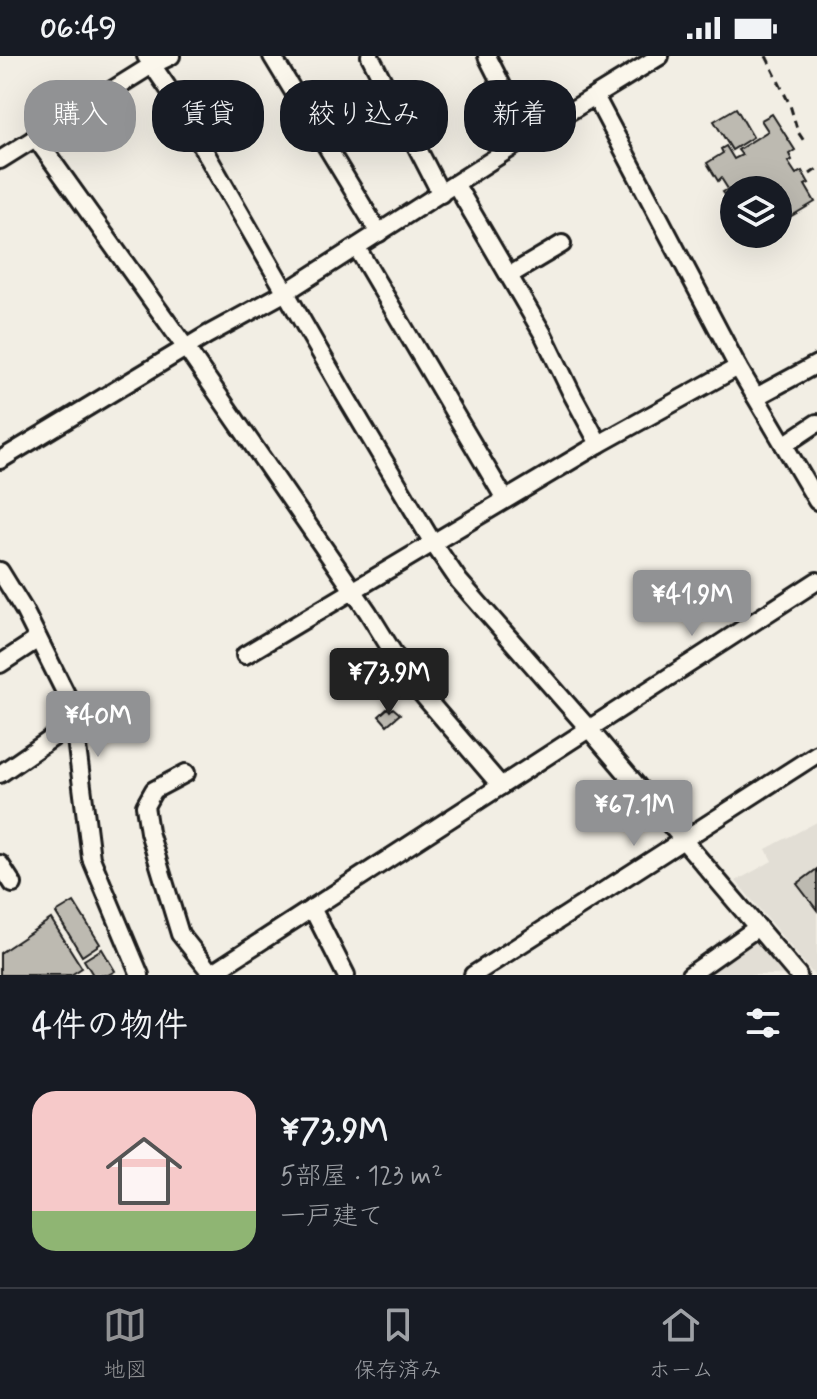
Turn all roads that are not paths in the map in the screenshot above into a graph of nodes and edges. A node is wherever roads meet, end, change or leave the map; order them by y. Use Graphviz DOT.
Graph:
graph roads {
  1 [pos="171,56"];
  2 [pos="272,56"];
  3 [pos="370,56"];
  4 [pos="487,56"];
  5 [pos="660,56"];
  6 [pos="149,61"];
  7 [pos="120,80"];
  8 [pos="499,80"];
  9 [pos="595,96"];
  10 [pos="576,108"];
  11 [pos="24,144"];
  12 [pos="46,152"];
  13 [pos="506,152"];
  14 [pos="0,160"];
  15 [pos="456,185"];
  16 [pos="441,194"];
  17 [pos="379,233"];
  18 [pos="562,244"];
  19 [pos="357,248"];
  20 [pos="510,275"];
  21 [pos="286,292"];
  22 [pos="186,348"];
  23 [pos="817,364"];
  24 [pos="738,367"];
  25 [pos="756,397"];
  26 [pos="817,423"];
  27 [pos="599,444"];
  28 [pos="784,445"];
  29 [pos="0,460"];
  30 [pos="505,499"];
  31 [pos="817,501"];
  32 [pos="433,543"];
  33 [pos="0,571"];
  34 [pos="817,581"];
  35 [pos="353,590"];
  36 [pos="38,639"];
  37 [pos="245,655"];
  38 [pos="0,664"];
  39 [pos="74,723"];
  40 [pos="589,729"];
  41 [pos="817,754"];
  42 [pos="1,771"];
  43 [pos="186,773"];
  44 [pos="501,786"];
  45 [pos="683,840"];
  46 [pos="0,864"];
  47 [pos="13,884"];
  48 [pos="312,908"];
  49 [pos="758,927"];
  50 [pos="210,974"];
  51 [pos="140,975"];
  52 [pos="346,975"];
  53 [pos="473,975"];
  54 [pos="690,975"];
  55 [pos="798,975"];
  1 -- 6 [label="street"];
  2 -- 17 [label="street"];
  3 -- 16 [label="street"];
  4 -- 8 [label="street"];
  5 -- 9 [label="street"];
  6 -- 7 [label="street"];
  6 -- 21 [label="street"];
  9 -- 10 [label="street"];
  9 -- 24 [label="street"];
  11 -- 14 [label="street"];
  12 -- 22 [label="street"];
  13 -- 15 [label="street"];
  15 -- 16 [label="street"];
  15 -- 20 [label="street"];
  16 -- 17 [label="street"];
  17 -- 19 [label="street"];
  18 -- 20 [label="street"];
  19 -- 21 [label="street"];
  19 -- 30 [label="street"];
  20 -- 27 [label="street"];
  21 -- 22 [label="street"];
  21 -- 32 [label="street"];
  22 -- 29 [label="street"];
  22 -- 35 [label="street"];
  23 -- 25 [label="street"];
  24 -- 25 [label="street"];
  24 -- 27 [label="street"];
  25 -- 28 [label="street"];
  26 -- 28 [label="street"];
  27 -- 30 [label="street"];
  28 -- 31 [label="street"];
  30 -- 32 [label="street"];
  32 -- 35 [label="street"];
  32 -- 40 [label="street"];
  33 -- 36 [label="street"];
  34 -- 40 [label="street"];
  35 -- 37 [label="street"];
  35 -- 44 [label="street"];
  36 -- 38 [label="street"];
  36 -- 39 [label="street"];
  39 -- 42 [label="street"];
  39 -- 51 [label="street"];
  40 -- 44 [label="street"];
  40 -- 45 [label="street"];
  41 -- 45 [label="street"];
  43 -- 50 [label="street"];
  44 -- 48 [label="street"];
  45 -- 49 [label="street"];
  45 -- 53 [label="street"];
  46 -- 47 [label="street"];
  48 -- 50 [label="street"];
  48 -- 52 [label="street"];
  49 -- 54 [label="street"];
  49 -- 55 [label="street"];
}
